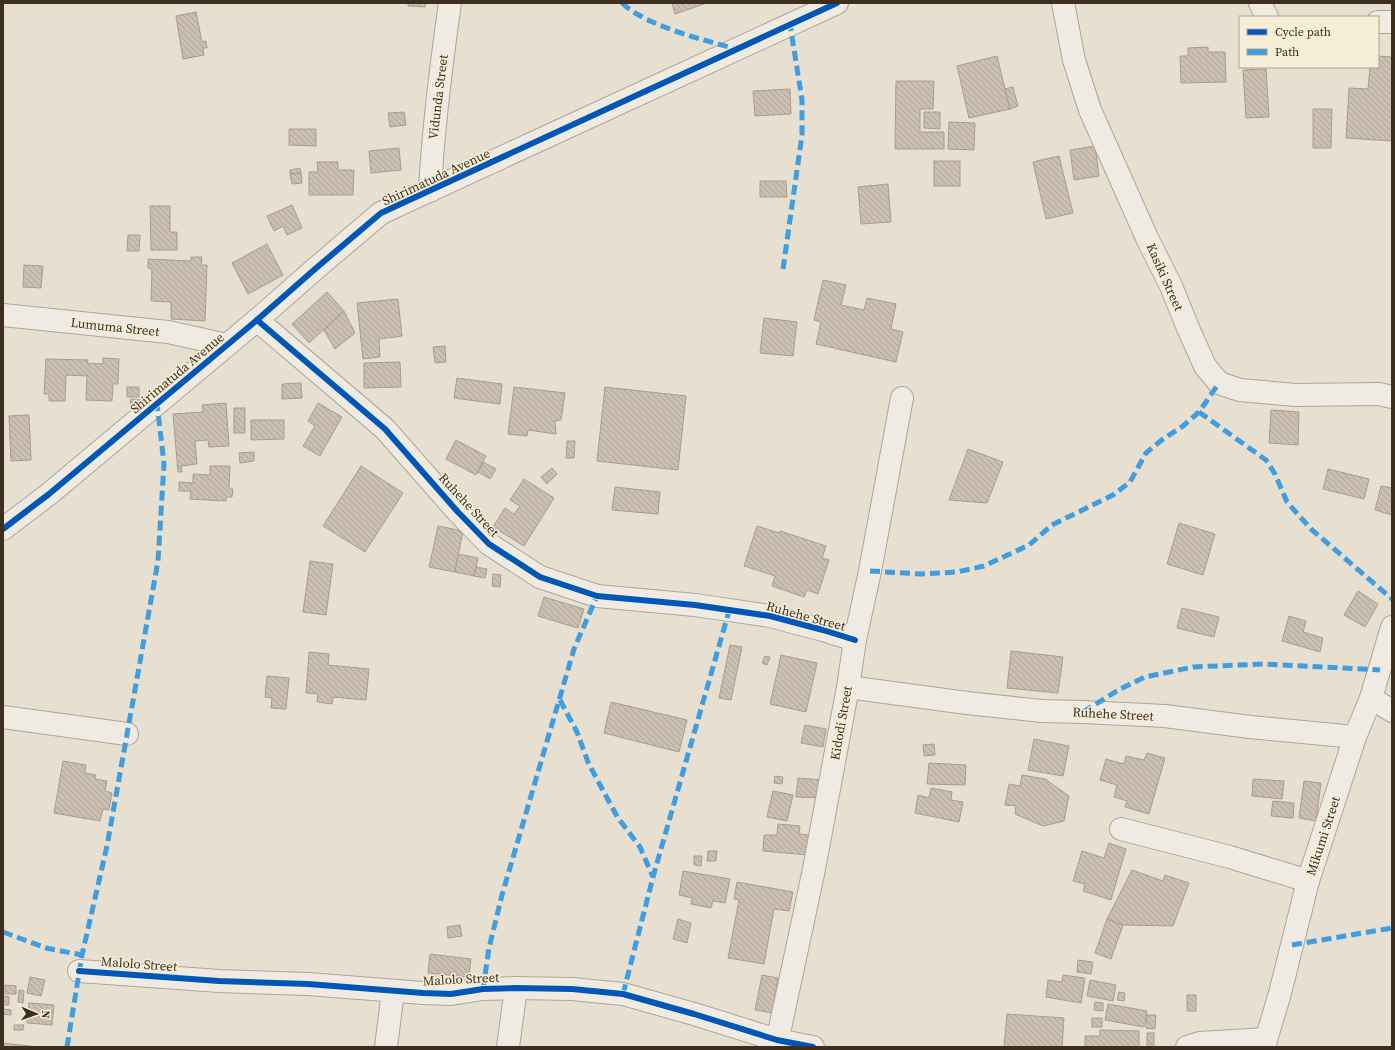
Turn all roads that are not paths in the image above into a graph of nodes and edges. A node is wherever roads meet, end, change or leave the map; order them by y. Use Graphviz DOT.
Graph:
graph roads {
  1 [pos="450,3"];
  2 [pos="837,3"];
  3 [pos="1063,3"];
  4 [pos="1260,3"];
  5 [pos="1266,16"];
  6 [pos="1379,22"];
  7 [pos="1392,22"];
  8 [pos="430,191"];
  9 [pos="3,315"];
  10 [pos="257,320"];
  11 [pos="226,345"];
  12 [pos="1392,397"];
  13 [pos="902,398"];
  14 [pos="3,529"];
  15 [pos="1392,627"];
  16 [pos="855,640"];
  17 [pos="848,687"];
  18 [pos="1371,698"];
  19 [pos="1392,711"];
  20 [pos="3,717"];
  21 [pos="127,734"];
  22 [pos="1355,737"];
  23 [pos="1121,829"];
  24 [pos="1308,881"];
  25 [pos="79,971"];
  26 [pos="516,988"];
  27 [pos="393,991"];
  28 [pos="776,1043"];
  29 [pos="1265,1043"];
  30 [pos="386,1047"];
  31 [pos="508,1047"];
  32 [pos="813,1047"];
  33 [pos="1187,1047"];
  1 -- 8 [label="street, Vidunda Street"];
  2 -- 8 [label="street, Shirimatuda Avenue"];
  3 -- 12 [label="street, Kasiki Street"];
  4 -- 5 [label="street"];
  6 -- 7 [label="street"];
  8 -- 10 [label="street, Shirimatuda Avenue"];
  9 -- 11 [label="street, Lumuma Street"];
  10 -- 11 [label="street, Shirimatuda Avenue"];
  10 -- 16 [label="street, Ruhehe Street"];
  11 -- 14 [label="street, Shirimatuda Avenue"];
  13 -- 16 [label="street, Kidodi Street"];
  15 -- 18 [label="street, Mikumi Street"];
  16 -- 17 [label="street, Kidodi Street"];
  17 -- 22 [label="street, Ruhehe Street"];
  17 -- 28 [label="street, Kidodi Street"];
  18 -- 19 [label="street"];
  18 -- 22 [label="street, Mikumi Street"];
  20 -- 21 [label="street"];
  22 -- 24 [label="street, Mikumi Street"];
  23 -- 24 [label="street"];
  24 -- 29 [label="street, Mikumi Street"];
  25 -- 27 [label="street, Malolo Street"];
  26 -- 27 [label="street, Malolo Street"];
  26 -- 28 [label="street, Malolo Street"];
  26 -- 31 [label="street"];
  27 -- 30 [label="street"];
  28 -- 32 [label="street, Malolo Street"];
  29 -- 33 [label="street"];
}
